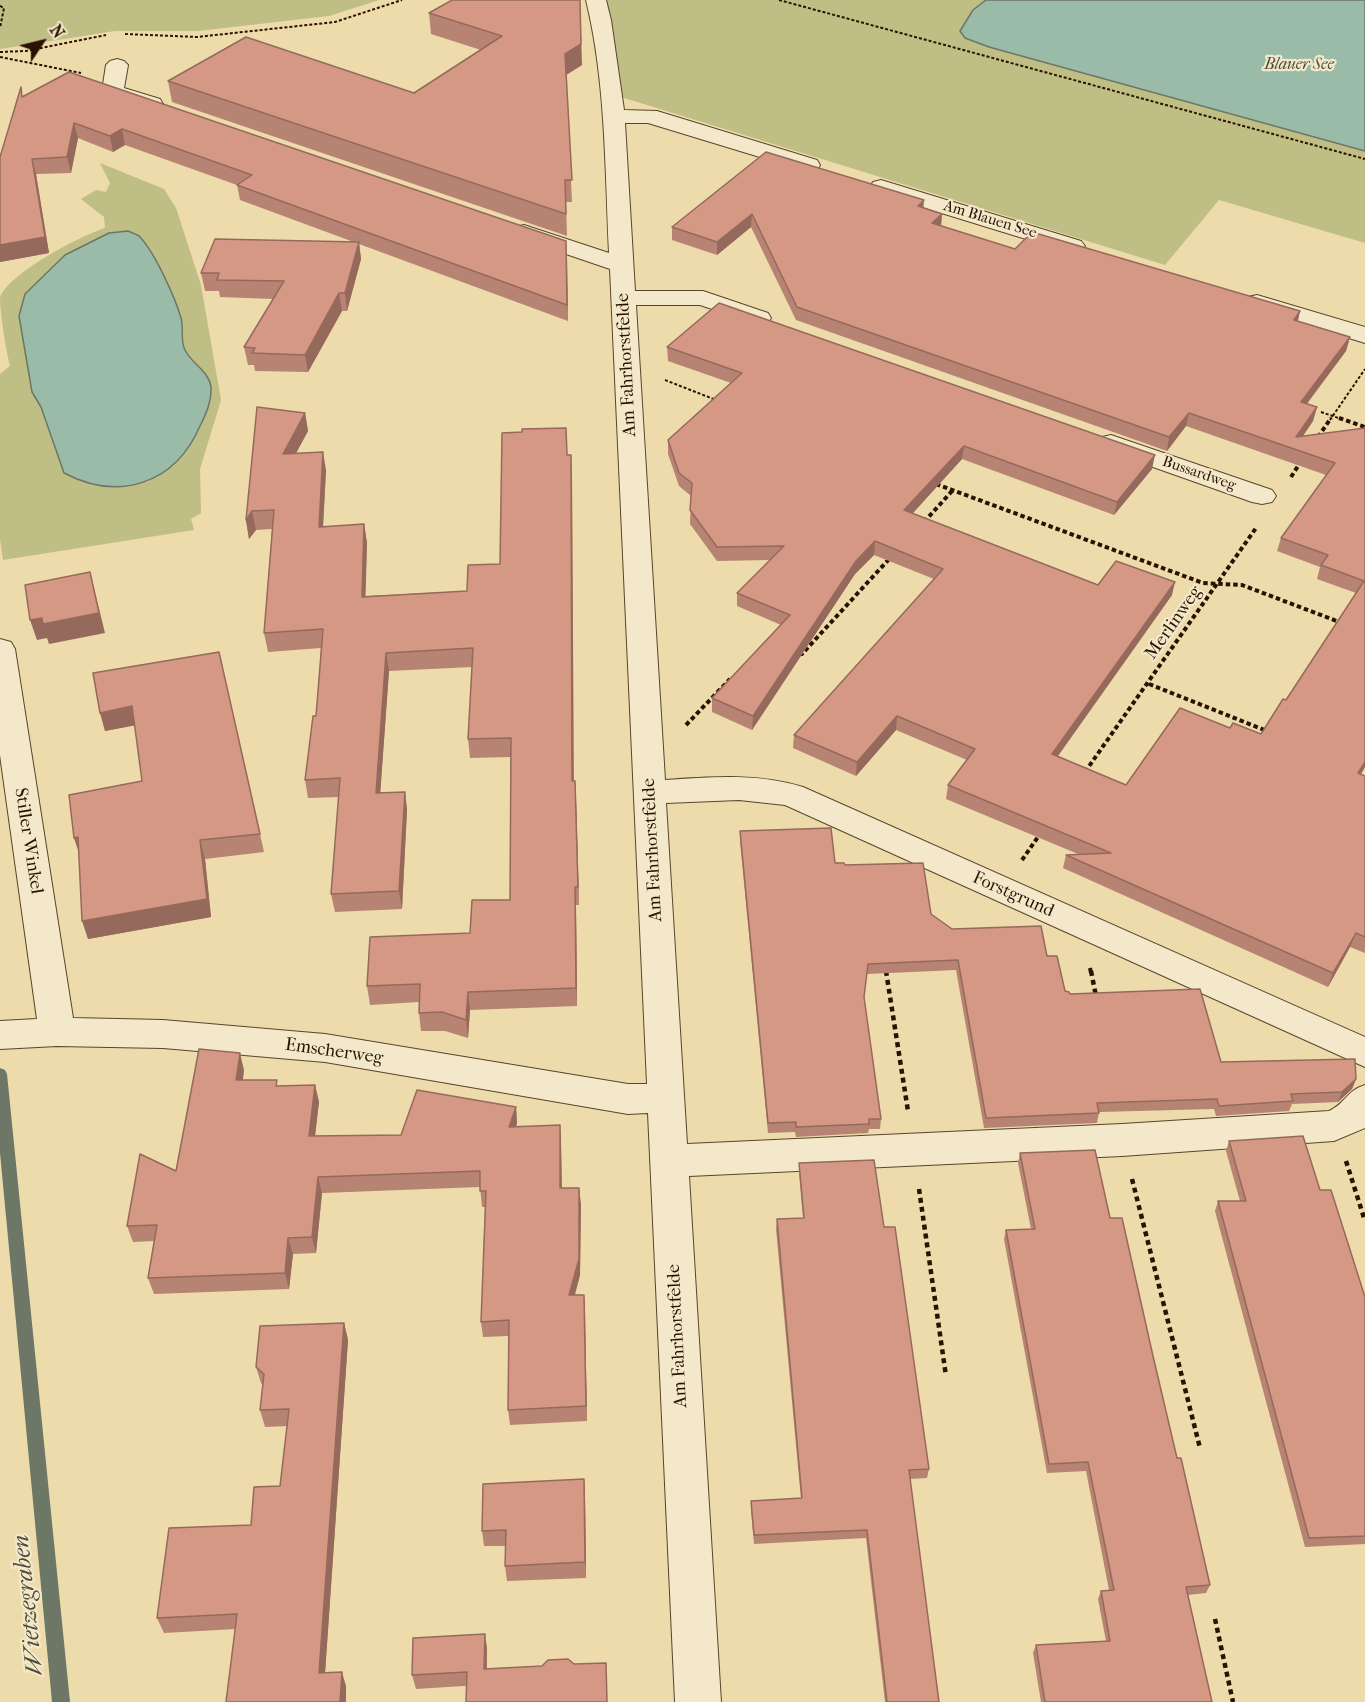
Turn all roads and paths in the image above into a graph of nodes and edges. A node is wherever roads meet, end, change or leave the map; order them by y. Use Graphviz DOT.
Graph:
graph roads {
  1 [pos="402,0"];
  2 [pos="596,0"];
  3 [pos="780,0"];
  4 [pos="0,6"];
  5 [pos="0,28"];
  6 [pos="117,33"];
  7 [pos="109,34"];
  8 [pos="0,55"];
  9 [pos="116,71"];
  10 [pos="177,113"];
  11 [pos="614,117"];
  12 [pos="1365,159"];
  13 [pos="831,172"];
  14 [pos="865,182"];
  15 [pos="508,226"];
  16 [pos="1092,252"];
  17 [pos="622,265"];
  18 [pos="1240,297"];
  19 [pos="624,298"];
  20 [pos="782,326"];
  21 [pos="1365,335"];
  22 [pos="627,366"];
  23 [pos="1365,369"];
  24 [pos="725,403"];
  25 [pos="1321,412"];
  26 [pos="1333,416"];
  27 [pos="1365,427"];
  28 [pos="1088,435"];
  29 [pos="1313,444"];
  30 [pos="1301,462"];
  31 [pos="931,482"];
  32 [pos="953,490"];
  33 [pos="1268,498"];
  34 [pos="921,524"];
  35 [pos="897,550"];
  36 [pos="1218,583"];
  37 [pos="1344,624"];
  38 [pos="0,649"];
  39 [pos="794,651"];
  40 [pos="734,675"];
  41 [pos="1148,684"];
  42 [pos="1268,731"];
  43 [pos="1081,778"];
  44 [pos="692,790"];
  45 [pos="649,792"];
  46 [pos="1041,834"];
  47 [pos="1000,890"];
  48 [pos="1092,930"];
  49 [pos="886,968"];
  50 [pos="1098,1002"];
  51 [pos="47,1032"];
  52 [pos="0,1035"];
  53 [pos="1365,1053"];
  54 [pos="666,1098"];
  55 [pos="1365,1100"];
  56 [pos="1334,1126"];
  57 [pos="1122,1140"];
  58 [pos="914,1150"];
  59 [pos="669,1161"];
  60 [pos="1365,1221"];
  61 [pos="946,1376"];
  62 [pos="1200,1448"];
  63 [pos="1215,1619"];
  64 [pos="698,1702"];
  65 [pos="1233,1702"];
  1 -- 6 [label="path"];
  2 -- 11 [label="street, Am Fahrhorstfelde"];
  3 -- 12 [label="path"];
  4 -- 5 [label="path"];
  7 -- 8 [label="path"];
  8 -- 9 [label="path"];
  9 -- 10 [label="street"];
  11 -- 13 [label="street"];
  11 -- 17 [label="street, Am Fahrhorstfelde"];
  14 -- 16 [label="street, Am Blauen See"];
  15 -- 17 [label="street"];
  17 -- 19 [label="street, Am Fahrhorstfelde"];
  18 -- 21 [label="street"];
  19 -- 20 [label="street"];
  19 -- 22 [label="street, Am Fahrhorstfelde"];
  22 -- 24 [label="path"];
  22 -- 45 [label="street, Am Fahrhorstfelde"];
  23 -- 26 [label="path"];
  25 -- 26 [label="path"];
  26 -- 27 [label="path"];
  26 -- 29 [label="path"];
  28 -- 33 [label="street, Bussardweg"];
  30 -- 33 [label="path, Merlinweg"];
  31 -- 32 [label="path"];
  32 -- 34 [label="path"];
  32 -- 36 [label="path"];
  33 -- 36 [label="path, Merlinweg"];
  35 -- 39 [label="path"];
  36 -- 37 [label="path"];
  36 -- 41 [label="path, Merlinweg"];
  38 -- 51 [label="street, Stiller Winkel"];
  40 -- 44 [label="path"];
  41 -- 42 [label="path"];
  41 -- 43 [label="path, Merlinweg"];
  44 -- 45 [label="street, Forstgrund"];
  44 -- 47 [label="street, Forstgrund"];
  45 -- 54 [label="street, Am Fahrhorstfelde"];
  46 -- 47 [label="path"];
  47 -- 48 [label="street, Forstgrund"];
  48 -- 50 [label="path"];
  48 -- 53 [label="street, Forstgrund"];
  49 -- 58 [label="path"];
  51 -- 52 [label="street, Emscherweg"];
  51 -- 54 [label="street, Emscherweg"];
  54 -- 59 [label="street, Am Fahrhorstfelde"];
  55 -- 56 [label="street"];
  56 -- 57 [label="street"];
  56 -- 60 [label="path"];
  57 -- 58 [label="street"];
  57 -- 62 [label="path"];
  58 -- 59 [label="street"];
  58 -- 61 [label="path"];
  59 -- 64 [label="street, Am Fahrhorstfelde"];
  63 -- 65 [label="path"];
}
